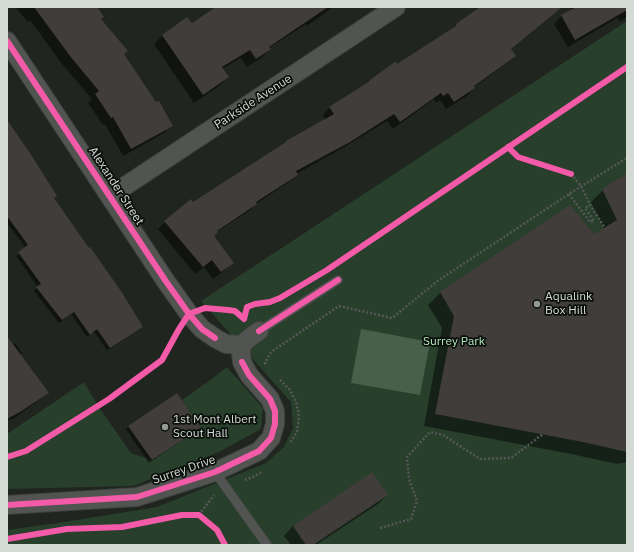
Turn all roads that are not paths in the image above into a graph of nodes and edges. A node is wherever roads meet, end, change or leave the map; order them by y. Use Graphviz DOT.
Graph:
graph roads {
  1 [pos="396,7"];
  2 [pos="7,41"];
  3 [pos="110,196"];
  4 [pos="338,280"];
  5 [pos="259,331"];
  6 [pos="242,354"];
  7 [pos="220,480"];
  8 [pos="7,505"];
  9 [pos="267,545"];
  1 -- 3 [label="street, Parkside Avenue"];
  2 -- 3 [label="street, Alexander Street"];
  3 -- 6 [label="street, Alexander Street"];
  4 -- 5 [label="lane"];
  5 -- 6 [label="street"];
  6 -- 7 [label="street, Surrey Drive"];
  7 -- 8 [label="street, Surrey Drive"];
  7 -- 9 [label="lane"];
}
